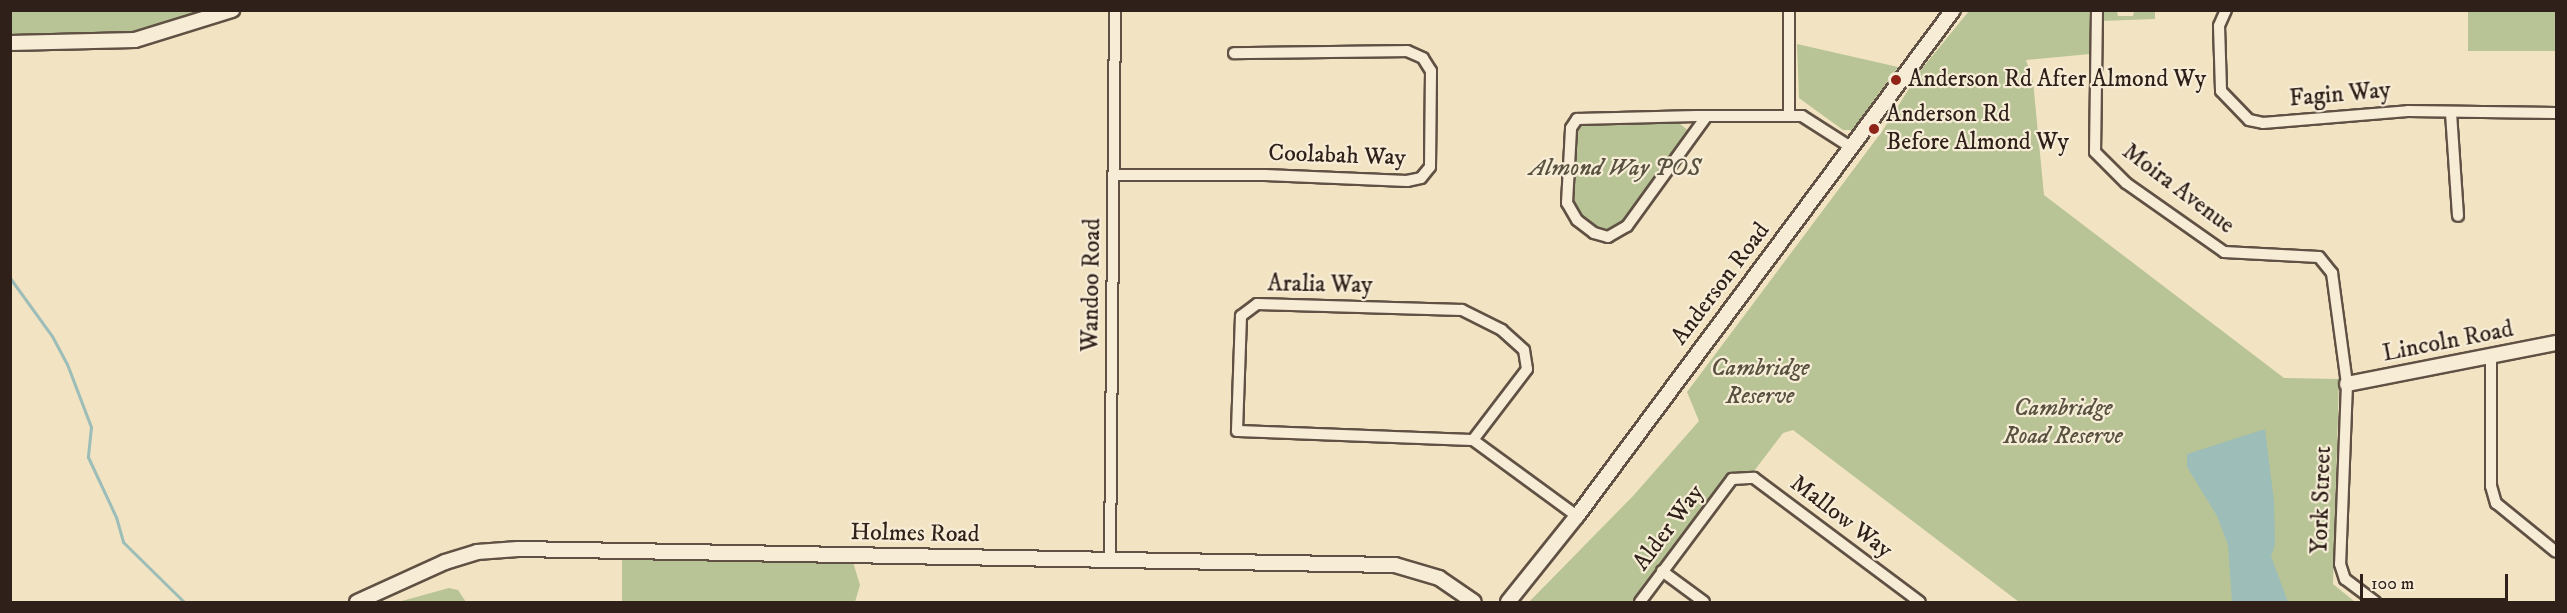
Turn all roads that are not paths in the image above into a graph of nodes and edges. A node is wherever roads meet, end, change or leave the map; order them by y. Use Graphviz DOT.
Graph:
graph roads {
  1 [pos="232,10"];
  2 [pos="1115,10"];
  3 [pos="1788,10"];
  4 [pos="1953,10"];
  5 [pos="2097,10"];
  6 [pos="2226,10"];
  7 [pos="10,43"];
  8 [pos="1234,52"];
  9 [pos="2451,113"];
  10 [pos="2556,113"];
  11 [pos="1790,115"];
  12 [pos="1706,117"];
  13 [pos="1852,148"];
  14 [pos="1114,175"];
  15 [pos="2458,216"];
  16 [pos="2556,343"];
  17 [pos="2491,357"];
  18 [pos="2347,384"];
  19 [pos="1473,440"];
  20 [pos="1732,479"];
  21 [pos="1577,516"];
  22 [pos="2556,552"];
  23 [pos="1110,560"];
  24 [pos="1662,571"];
  25 [pos="1525,584"];
  26 [pos="1474,602"];
  27 [pos="357,603"];
  28 [pos="1508,603"];
  29 [pos="1520,603"];
  30 [pos="1640,603"];
  31 [pos="1704,603"];
  32 [pos="1920,603"];
  33 [pos="2375,603"];
  1 -- 7 [label="street"];
  2 -- 14 [label="street, Wandoo Road"];
  3 -- 11 [label="street"];
  4 -- 13 [label="street, Anderson Road"];
  5 -- 18 [label="street, Moira Avenue"];
  6 -- 9 [label="street, Fagin Way"];
  8 -- 14 [label="street, Coolabah Way"];
  9 -- 10 [label="street, Fagin Way"];
  9 -- 15 [label="street"];
  11 -- 12 [label="street"];
  11 -- 13 [label="street"];
  12 -- 12 [label="street"];
  13 -- 21 [label="street, Anderson Road"];
  14 -- 23 [label="street, Wandoo Road"];
  16 -- 17 [label="street, Lincoln Road"];
  17 -- 18 [label="street, Lincoln Road"];
  17 -- 22 [label="street"];
  18 -- 33 [label="street, York Street"];
  19 -- 19 [label="street, Aralia Way"];
  19 -- 21 [label="street"];
  20 -- 24 [label="street, Alder Way"];
  20 -- 32 [label="street, Mallow Way"];
  21 -- 25 [label="street, Anderson Road"];
  23 -- 26 [label="street, Holmes Road"];
  23 -- 27 [label="street, Holmes Road"];
  24 -- 30 [label="street, Alder Way"];
  24 -- 31 [label="street"];
  25 -- 28 [label="street, Anderson Road"];
  25 -- 29 [label="street, Anderson Road"];
}
